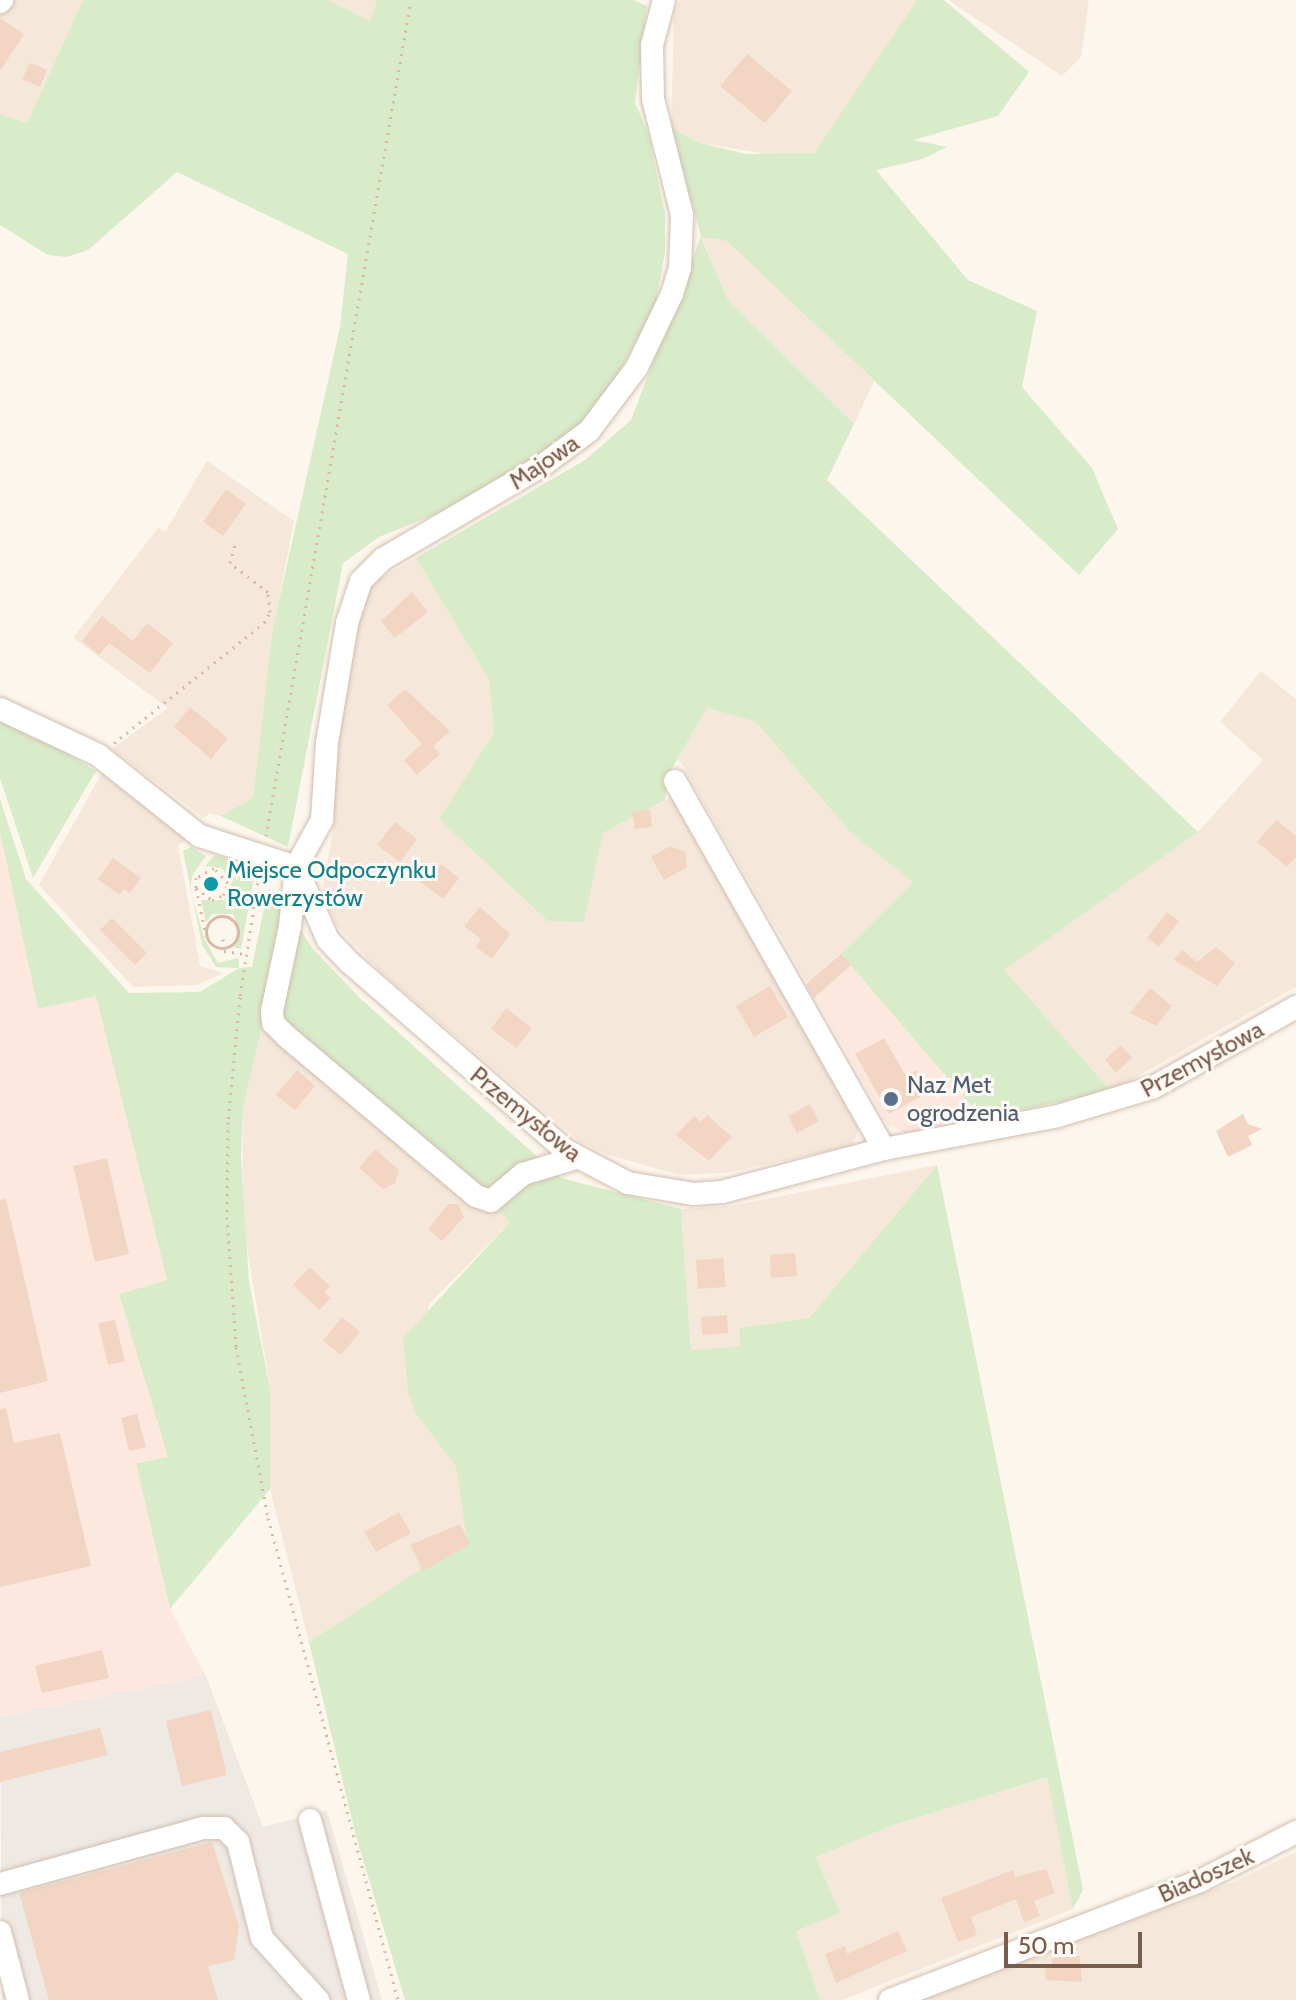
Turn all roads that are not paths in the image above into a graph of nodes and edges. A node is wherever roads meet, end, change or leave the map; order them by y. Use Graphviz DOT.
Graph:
graph roads {
  1 [pos="664,0"];
  2 [pos="0,709"];
  3 [pos="675,781"];
  4 [pos="296,867"];
  5 [pos="1296,1007"];
  6 [pos="884,1149"];
  7 [pos="576,1158"];
  8 [pos="310,1820"];
  9 [pos="1296,1832"];
  10 [pos="0,1884"];
  11 [pos="0,1932"];
  12 [pos="18,2000"];
  13 [pos="318,2000"];
  14 [pos="359,2000"];
  15 [pos="890,2000"];
  1 -- 4 [label="street, Majowa"];
  2 -- 4 [label="street"];
  3 -- 6 [label="street"];
  4 -- 7 [label="street, Przemysłowa"];
  4 -- 7 [label="street"];
  5 -- 6 [label="street, Przemysłowa"];
  6 -- 7 [label="street, Przemysłowa"];
  8 -- 14 [label="street"];
  9 -- 15 [label="street, Biadoszek"];
  10 -- 13 [label="street"];
  11 -- 12 [label="street"];
}
